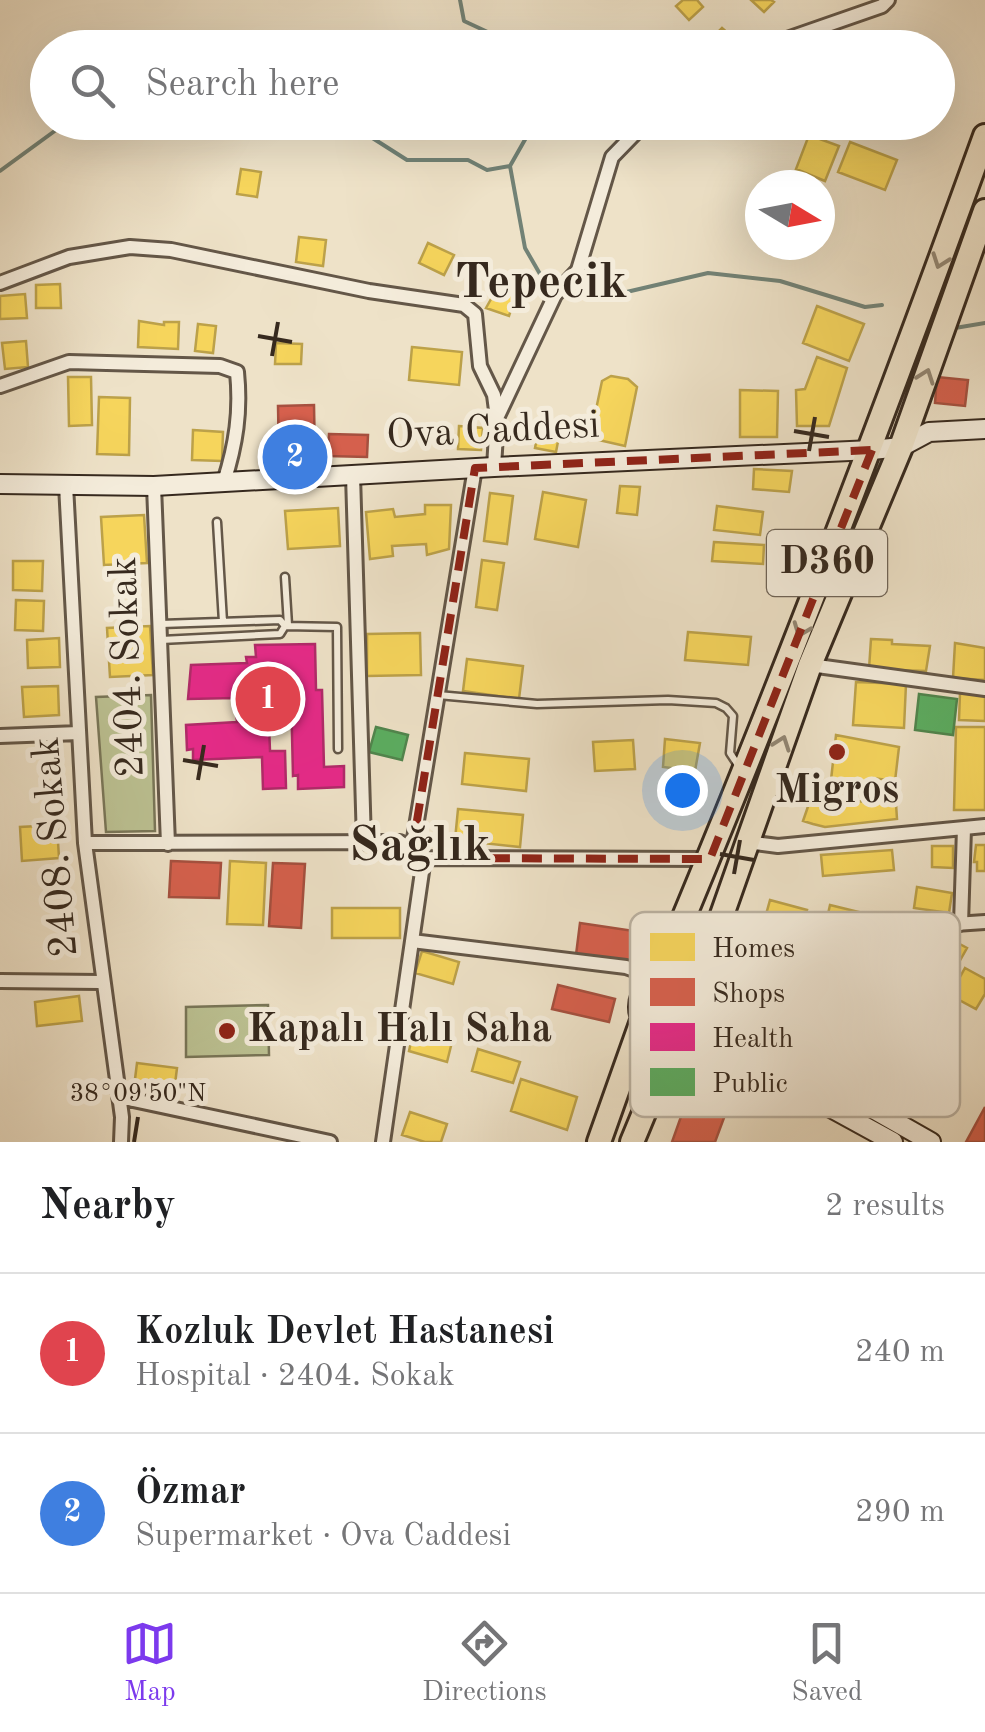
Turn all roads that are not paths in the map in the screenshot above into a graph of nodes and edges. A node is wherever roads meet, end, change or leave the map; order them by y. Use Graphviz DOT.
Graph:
graph roads {
  1 [pos="888,0"];
  2 [pos="813,30"];
  3 [pos="985,136"];
  4 [pos="629,140"];
  5 [pos="985,211"];
  6 [pos="0,283"];
  7 [pos="0,386"];
  8 [pos="497,418"];
  9 [pos="985,428"];
  10 [pos="901,447"];
  11 [pos="872,450"];
  12 [pos="484,467"];
  13 [pos="353,475"];
  14 [pos="224,482"];
  15 [pos="0,484"];
  16 [pos="66,485"];
  17 [pos="154,486"];
  18 [pos="217,522"];
  19 [pos="286,577"];
  20 [pos="224,622"];
  21 [pos="159,624"];
  22 [pos="287,626"];
  23 [pos="160,640"];
  24 [pos="810,665"];
  25 [pos="985,689"];
  26 [pos="438,695"];
  27 [pos="79,733"];
  28 [pos="0,736"];
  29 [pos="338,749"];
  30 [pos="746,770"];
  31 [pos="985,826"];
  32 [pos="964,828"];
  33 [pos="364,842"];
  34 [pos="746,842"];
  35 [pos="85,844"];
  36 [pos="168,844"];
  37 [pos="418,855"];
  38 [pos="710,859"];
  39 [pos="687,912"];
  40 [pos="722,912"];
  41 [pos="976,925"];
  42 [pos="412,941"];
  43 [pos="630,968"];
  44 [pos="0,981"];
  45 [pos="101,982"];
  46 [pos="630,1055"];
  47 [pos="119,1097"];
  48 [pos="643,1117"];
  49 [pos="852,1117"];
  50 [pos="886,1117"];
  51 [pos="121,1142"];
  52 [pos="330,1142"];
  53 [pos="383,1142"];
  54 [pos="599,1142"];
  55 [pos="632,1142"];
  56 [pos="893,1142"];
  57 [pos="930,1142"];
  1 -- 2 [label="street"];
  3 -- 11 [label="highway, D360, one-way"];
  4 -- 8 [label="street"];
  10 -- 5 [label="highway, D360, one-way"];
  6 -- 8 [label="street"];
  7 -- 14 [label="street"];
  8 -- 12 [label="street"];
  9 -- 10 [label="street, Ova Caddesi"];
  10 -- 11 [label="street, Ova Caddesi"];
  10 -- 24 [label="highway, D360"];
  11 -- 12 [label="street, Ova Caddesi"];
  11 -- 30 [label="highway, D360, one-way"];
  12 -- 13 [label="street, Ova Caddesi"];
  12 -- 26 [label="street"];
  13 -- 14 [label="street, Ova Caddesi"];
  13 -- 33 [label="street"];
  14 -- 17 [label="street, Ova Caddesi"];
  15 -- 16 [label="street, Ova Caddesi"];
  16 -- 17 [label="street, Ova Caddesi"];
  16 -- 27 [label="street, 2408. Sokak"];
  17 -- 21 [label="street, 2404. Sokak"];
  18 -- 20 [label="lane"];
  19 -- 22 [label="lane"];
  20 -- 21 [label="lane"];
  20 -- 22 [label="lane"];
  21 -- 23 [label="street, 2404. Sokak"];
  22 -- 23 [label="lane"];
  22 -- 29 [label="lane"];
  23 -- 36 [label="street, 2404. Sokak"];
  24 -- 25 [label="street"];
  34 -- 24 [label="highway, D360, one-way"];
  26 -- 30 [label="lane"];
  26 -- 37 [label="street"];
  27 -- 28 [label="street"];
  27 -- 35 [label="street, 2408. Sokak"];
  30 -- 38 [label="highway, D360"];
  31 -- 32 [label="street"];
  32 -- 34 [label="street"];
  32 -- 41 [label="street"];
  33 -- 36 [label="street"];
  33 -- 37 [label="street"];
  34 -- 40 [label="highway, D360"];
  35 -- 36 [label="street"];
  35 -- 45 [label="street, 2408. Sokak"];
  37 -- 38 [label="street"];
  37 -- 42 [label="street"];
  38 -- 39 [label="highway, D360"];
  42 -- 43 [label="street"];
  42 -- 53 [label="street"];
  44 -- 45 [label="street"];
  45 -- 47 [label="street, 2408. Sokak"];
  46 -- 54 [label="highway"];
  47 -- 51 [label="street, 2408. Sokak"];
  47 -- 52 [label="street"];
  48 -- 55 [label="highway, D360"];
  49 -- 56 [label="street"];
  50 -- 57 [label="street"];
}
